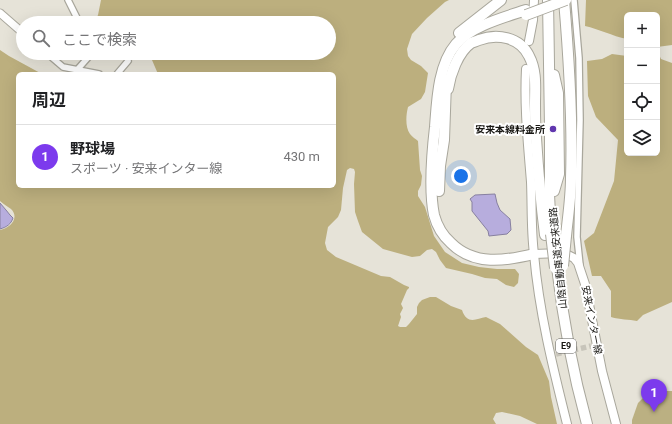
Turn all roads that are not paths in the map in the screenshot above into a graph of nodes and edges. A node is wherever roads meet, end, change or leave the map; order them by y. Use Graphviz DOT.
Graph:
graph roads {
  1 [pos="68,0"];
  2 [pos="501,0"];
  3 [pos="534,0"];
  4 [pos="548,0"];
  5 [pos="554,0"];
  6 [pos="565,0"];
  7 [pos="574,0"];
  8 [pos="526,12"];
  9 [pos="0,13"];
  10 [pos="76,16"];
  11 [pos="16,27"];
  12 [pos="529,41"];
  13 [pos="55,60"];
  14 [pos="86,60"];
  15 [pos="128,62"];
  16 [pos="526,69"];
  17 [pos="77,70"];
  18 [pos="88,72"];
  19 [pos="119,72"];
  20 [pos="440,115"];
  21 [pos="550,235"];
  22 [pos="534,254"];
  23 [pos="556,267"];
  24 [pos="580,268"];
  25 [pos="567,424"];
  26 [pos="586,424"];
  27 [pos="616,424"];
  1 -- 10 [label="street"];
  2 -- 20 [label="highway"];
  3 -- 12 [label="main road"];
  4 -- 21 [label="highway, 山陰自動車道;安来道路"];
  5 -- 8 [label="highway"];
  6 -- 8 [label="highway, bridge"];
  6 -- 23 [label="highway, bridge"];
  7 -- 24 [label="street"];
  8 -- 20 [label="highway"];
  9 -- 11 [label="street"];
  13 -- 17 [label="street"];
  14 -- 17 [label="street"];
  15 -- 19 [label="street"];
  16 -- 22 [label="main road"];
  17 -- 18 [label="street"];
  20 -- 21 [label="highway"];
  20 -- 22 [label="highway"];
  21 -- 23 [label="highway"];
  22 -- 24 [label="main road, 安来インター線"];
  22 -- 25 [label="main road"];
  23 -- 26 [label="highway, E9"];
  24 -- 27 [label="main road, 安来インター線"];
}
